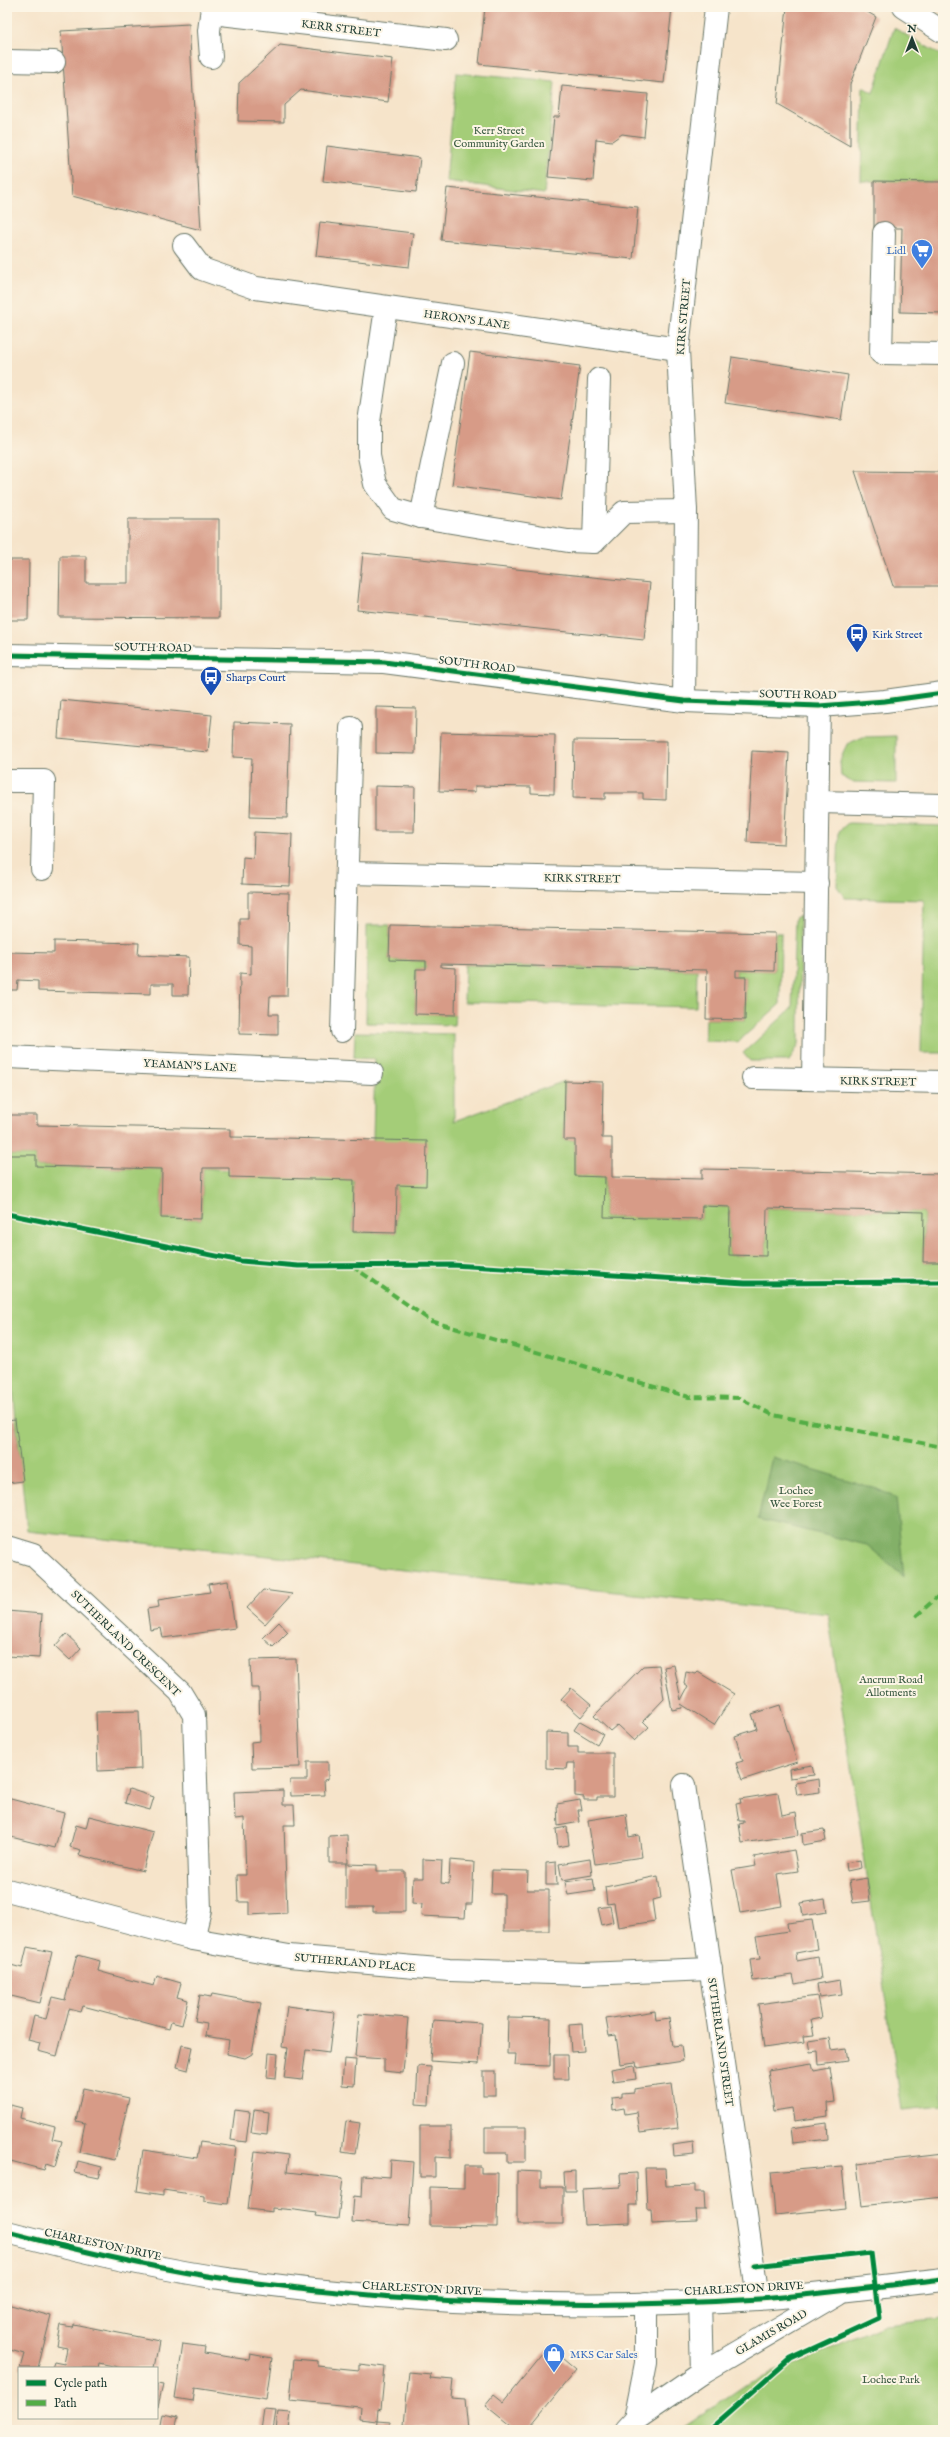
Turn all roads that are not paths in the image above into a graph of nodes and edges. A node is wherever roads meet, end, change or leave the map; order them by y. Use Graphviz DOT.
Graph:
graph roads {
  1 [pos="716,7"];
  2 [pos="904,7"];
  3 [pos="212,10"];
  4 [pos="943,32"];
  5 [pos="446,40"];
  6 [pos="211,58"];
  7 [pos="7,61"];
  8 [pos="54,62"];
  9 [pos="884,233"];
  10 [pos="184,245"];
  11 [pos="386,308"];
  12 [pos="678,349"];
  13 [pos="943,354"];
  14 [pos="453,363"];
  15 [pos="599,379"];
  16 [pos="686,511"];
  17 [pos="421,517"];
  18 [pos="594,542"];
  19 [pos="7,655"];
  20 [pos="943,693"];
  21 [pos="684,701"];
  22 [pos="820,706"];
  23 [pos="351,728"];
  24 [pos="7,781"];
  25 [pos="820,802"];
  26 [pos="943,805"];
  27 [pos="42,869"];
  28 [pos="347,873"];
  29 [pos="817,883"];
  30 [pos="342,1031"];
  31 [pos="7,1057"];
  32 [pos="372,1073"];
  33 [pos="754,1078"];
  34 [pos="813,1079"];
  35 [pos="943,1082"];
  36 [pos="7,1547"];
  37 [pos="684,1786"];
  38 [pos="7,1890"];
  39 [pos="193,1939"];
  40 [pos="711,1969"];
  41 [pos="7,2232"];
  42 [pos="943,2279"];
  43 [pos="841,2291"];
  44 [pos="758,2299"];
  45 [pos="700,2301"];
  46 [pos="646,2303"];
  47 [pos="702,2373"];
  48 [pos="630,2424"];
  1 -- 12 [label="street, KIRK STREET"];
  2 -- 4 [label="street"];
  3 -- 5 [label="street, KERR STREET"];
  3 -- 6 [label="street"];
  7 -- 8 [label="street"];
  9 -- 13 [label="street"];
  10 -- 11 [label="street, HERON'S LANE"];
  11 -- 12 [label="street, HERON'S LANE"];
  11 -- 17 [label="street"];
  12 -- 16 [label="street, KIRK STREET"];
  14 -- 17 [label="street"];
  15 -- 18 [label="street"];
  16 -- 18 [label="street"];
  16 -- 21 [label="street, KIRK STREET"];
  17 -- 18 [label="street"];
  19 -- 21 [label="street, SOUTH ROAD"];
  20 -- 22 [label="street, SOUTH ROAD"];
  21 -- 22 [label="street, SOUTH ROAD"];
  22 -- 25 [label="street"];
  23 -- 28 [label="street"];
  24 -- 27 [label="street"];
  25 -- 26 [label="street"];
  25 -- 29 [label="street"];
  28 -- 29 [label="street, KIRK STREET"];
  28 -- 30 [label="street"];
  29 -- 34 [label="street"];
  31 -- 32 [label="street, YEAMAN'S LANE"];
  33 -- 34 [label="street, KIRK STREET"];
  34 -- 35 [label="street, KIRK STREET"];
  36 -- 39 [label="street, SUTHERLAND CRESCENT"];
  37 -- 40 [label="street, SUTHERLAND STREET"];
  38 -- 39 [label="street, SUTHERLAND PLACE"];
  39 -- 40 [label="street, SUTHERLAND PLACE"];
  40 -- 44 [label="street, SUTHERLAND STREET"];
  41 -- 46 [label="street, CHARLESTON DRIVE"];
  42 -- 43 [label="street, CHARLESTON DRIVE"];
  43 -- 44 [label="street, CHARLESTON DRIVE"];
  43 -- 47 [label="street, GLAMIS ROAD"];
  44 -- 45 [label="street, CHARLESTON DRIVE"];
  45 -- 46 [label="street, CHARLESTON DRIVE"];
  45 -- 47 [label="street"];
  46 -- 48 [label="street, GLAMIS ROAD"];
  47 -- 48 [label="street, GLAMIS ROAD"];
}
